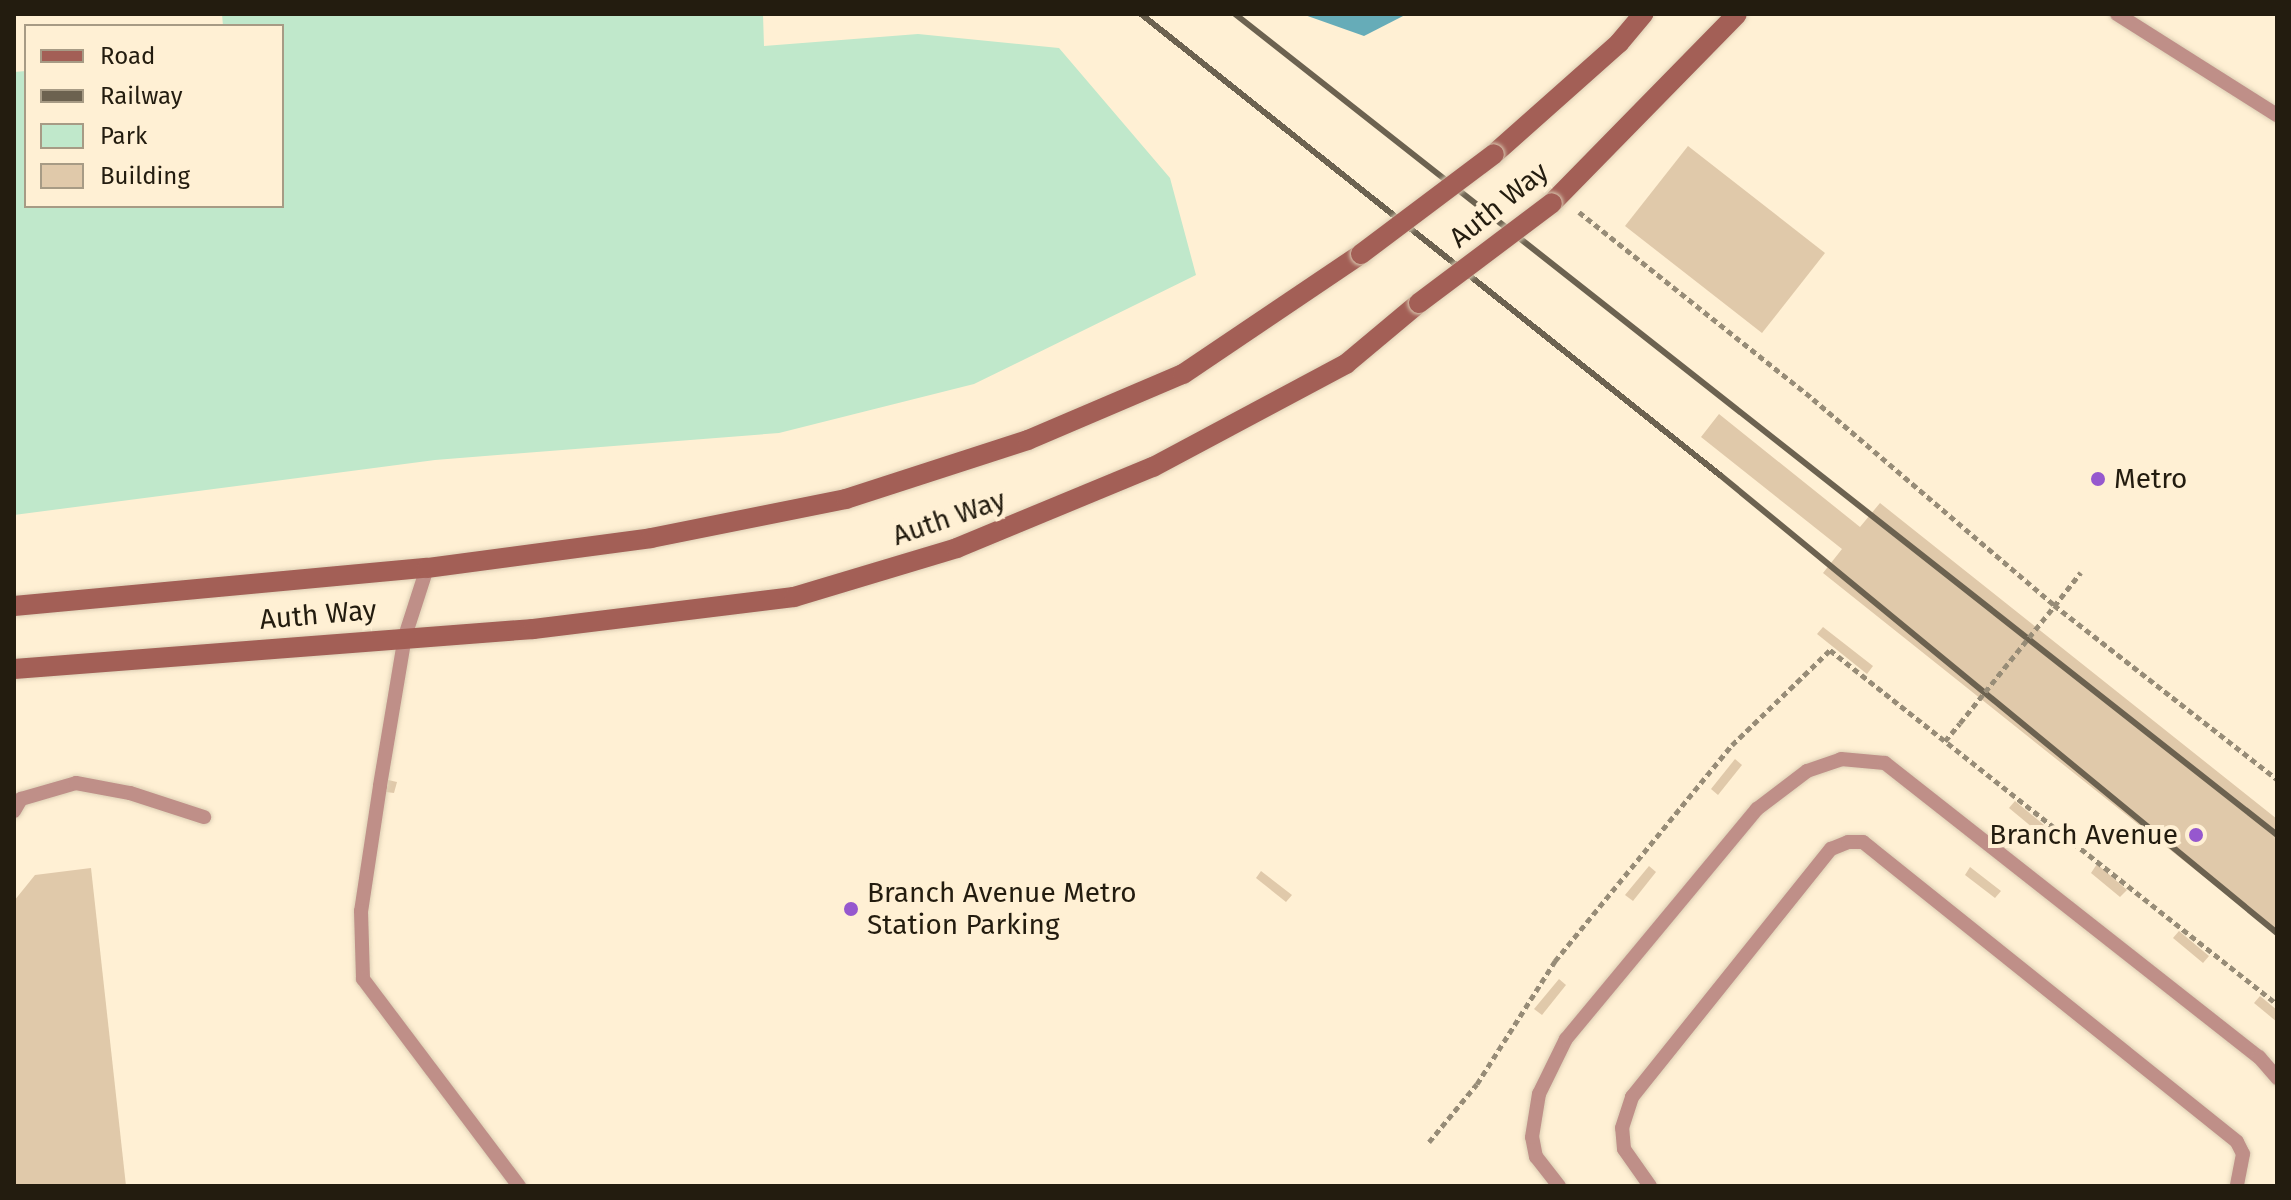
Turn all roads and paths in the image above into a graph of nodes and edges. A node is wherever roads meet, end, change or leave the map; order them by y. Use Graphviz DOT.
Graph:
graph roads {
  1 [pos="1643,14"];
  2 [pos="1737,14"];
  3 [pos="2117,14"];
  4 [pos="2277,115"];
  5 [pos="1556,200"];
  6 [pos="427,568"];
  7 [pos="2081,572"];
  8 [pos="2054,605"];
  9 [pos="14,606"];
  10 [pos="405,636"];
  11 [pos="14,669"];
  12 [pos="1945,741"];
  13 [pos="2277,779"];
  14 [pos="17,805"];
  15 [pos="204,817"];
  16 [pos="2277,1078"];
  17 [pos="519,1186"];
  18 [pos="1559,1186"];
  19 [pos="1650,1186"];
  20 [pos="2237,1186"];
  1 -- 6 [label="street, Auth Way, bridge"];
  2 -- 5 [label="street, Auth Way"];
  3 -- 4 [label="lane"];
  5 -- 8 [label="path"];
  5 -- 10 [label="street, Auth Way, bridge"];
  6 -- 9 [label="street, Auth Way"];
  6 -- 10 [label="lane"];
  7 -- 8 [label="path"];
  8 -- 12 [label="path, bridge"];
  8 -- 13 [label="path"];
  10 -- 11 [label="street, Auth Way"];
  10 -- 17 [label="lane"];
  14 -- 15 [label="lane"];
  16 -- 18 [label="lane"];
  19 -- 20 [label="lane"];
}
